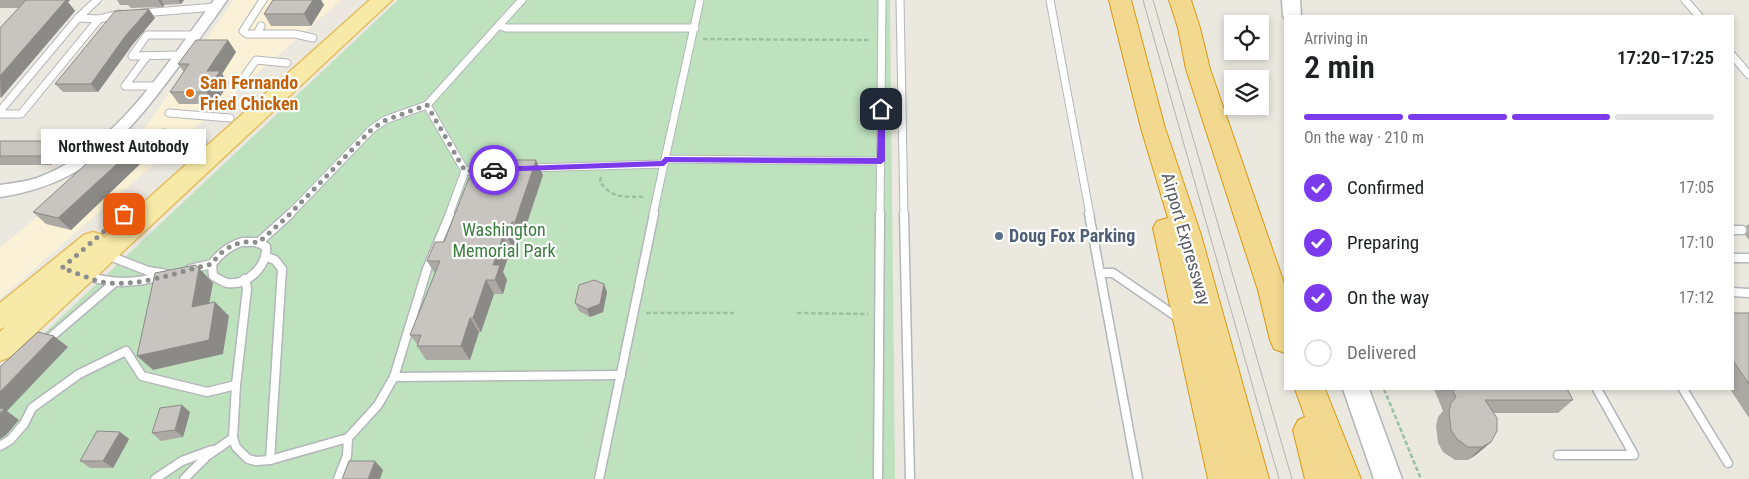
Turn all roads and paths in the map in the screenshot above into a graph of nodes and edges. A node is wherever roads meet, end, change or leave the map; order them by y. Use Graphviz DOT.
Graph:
graph roads {
  1 [pos="97,0"];
  2 [pos="263,0"];
  3 [pos="522,0"];
  4 [pos="700,0"];
  5 [pos="882,0"];
  6 [pos="900,0"];
  7 [pos="1050,0"];
  8 [pos="1120,0"];
  9 [pos="1167,0"];
  10 [pos="1180,0"];
  11 [pos="1291,0"];
  12 [pos="1685,0"];
  13 [pos="218,3"];
  14 [pos="371,3"];
  15 [pos="1292,15"];
  16 [pos="1698,15"];
  17 [pos="78,18"];
  18 [pos="99,19"];
  19 [pos="499,25"];
  20 [pos="261,26"];
  21 [pos="695,28"];
  22 [pos="257,34"];
  23 [pos="194,35"];
  24 [pos="313,38"];
  25 [pos="692,39"];
  26 [pos="882,40"];
  27 [pos="179,55"];
  28 [pos="147,56"];
  29 [pos="1734,58"];
  30 [pos="287,63"];
  31 [pos="1198,69"];
  32 [pos="1749,75"];
  33 [pos="239,84"];
  34 [pos="156,86"];
  35 [pos="427,105"];
  36 [pos="0,112"];
  37 [pos="169,114"];
  38 [pos="230,118"];
  39 [pos="1152,128"];
  40 [pos="164,133"];
  41 [pos="203,142"];
  42 [pos="664,161"];
  43 [pos="881,161"];
  44 [pos="602,166"];
  45 [pos="524,168"];
  46 [pos="504,169"];
  47 [pos="465,171"];
  48 [pos="0,191"];
  49 [pos="657,198"];
  50 [pos="1734,230"];
  51 [pos="1742,230"];
  52 [pos="258,243"];
  53 [pos="96,250"];
  54 [pos="267,257"];
  55 [pos="1734,258"];
  56 [pos="1749,258"];
  57 [pos="212,264"];
  58 [pos="72,271"];
  59 [pos="1100,272"];
  60 [pos="169,274"];
  61 [pos="245,279"];
  62 [pos="114,283"];
  63 [pos="1272,290"];
  64 [pos="1734,292"];
  65 [pos="1749,292"];
  66 [pos="634,313"];
  67 [pos="734,313"];
  68 [pos="797,313"];
  69 [pos="880,314"];
  70 [pos="0,318"];
  71 [pos="1284,322"];
  72 [pos="1190,325"];
  73 [pos="1284,336"];
  74 [pos="0,349"];
  75 [pos="37,350"];
  76 [pos="621,375"];
  77 [pos="394,377"];
  78 [pos="236,385"];
  79 [pos="1298,390"];
  80 [pos="1310,390"];
  81 [pos="1356,390"];
  82 [pos="1384,390"];
  83 [pos="1598,390"];
  84 [pos="1684,390"];
  85 [pos="233,438"];
  86 [pos="348,438"];
  87 [pos="0,446"];
  88 [pos="212,450"];
  89 [pos="1558,455"];
  90 [pos="270,460"];
  91 [pos="1728,463"];
  92 [pos="155,479"];
  93 [pos="184,479"];
  94 [pos="338,479"];
  95 [pos="599,479"];
  96 [pos="878,479"];
  97 [pos="910,479"];
  98 [pos="1138,479"];
  99 [pos="1225,479"];
  100 [pos="1252,479"];
  101 [pos="1322,479"];
  102 [pos="1344,479"];
  103 [pos="1388,479"];
  104 [pos="1421,479"];
  1 -- 17 [label="lane"];
  2 -- 22 [label="lane"];
  3 -- 19 [label="lane"];
  4 -- 21 [label="lane"];
  5 -- 26 [label="lane"];
  6 -- 97 [label="lane"];
  7 -- 59 [label="lane"];
  8 -- 39 [label="highway, Airport Expressway"];
  9 -- 31 [label="highway"];
  10 -- 31 [label="highway"];
  11 -- 15 [label="street"];
  12 -- 16 [label="lane"];
  13 -- 18 [label="lane"];
  13 -- 23 [label="street"];
  14 -- 24 [label="main road"];
  14 -- 53 [label="main road"];
  17 -- 18 [label="lane"];
  17 -- 36 [label="lane"];
  18 -- 36 [label="lane"];
  19 -- 21 [label="lane"];
  19 -- 35 [label="lane"];
  20 -- 22 [label="lane"];
  21 -- 25 [label="lane"];
  22 -- 24 [label="lane"];
  23 -- 27 [label="street"];
  23 -- 28 [label="lane"];
  24 -- 30 [label="main road"];
  25 -- 26 [label="path"];
  25 -- 42 [label="lane"];
  26 -- 43 [label="lane"];
  27 -- 28 [label="lane"];
  27 -- 34 [label="street"];
  28 -- 34 [label="lane"];
  29 -- 32 [label="lane"];
  30 -- 33 [label="lane"];
  30 -- 38 [label="main road"];
  31 -- 63 [label="highway"];
  34 -- 48 [label="street"];
  35 -- 47 [label="lane"];
  35 -- 52 [label="lane"];
  37 -- 38 [label="lane"];
  38 -- 41 [label="main road"];
  39 -- 72 [label="highway"];
  39 -- 100 [label="highway, Airport Expressway"];
  40 -- 41 [label="lane"];
  41 -- 53 [label="main road"];
  42 -- 43 [label="lane"];
  42 -- 44 [label="lane"];
  42 -- 49 [label="lane"];
  43 -- 69 [label="lane"];
  44 -- 45 [label="lane"];
  44 -- 49 [label="path"];
  46 -- 47 [label="lane"];
  47 -- 77 [label="lane"];
  49 -- 66 [label="lane"];
  50 -- 51 [label="lane"];
  52 -- 54 [label="lane"];
  52 -- 57 [label="lane"];
  53 -- 58 [label="main road"];
  53 -- 60 [label="lane"];
  54 -- 61 [label="lane"];
  54 -- 90 [label="lane"];
  55 -- 56 [label="lane"];
  57 -- 60 [label="lane"];
  57 -- 61 [label="lane"];
  58 -- 62 [label="lane"];
  58 -- 70 [label="main road"];
  58 -- 74 [label="main road"];
  59 -- 72 [label="lane"];
  59 -- 98 [label="lane"];
  60 -- 62 [label="lane"];
  61 -- 78 [label="lane"];
  62 -- 75 [label="lane"];
  63 -- 71 [label="highway"];
  63 -- 73 [label="highway"];
  64 -- 65 [label="lane"];
  66 -- 67 [label="path"];
  66 -- 76 [label="lane"];
  68 -- 69 [label="path"];
  69 -- 96 [label="lane"];
  72 -- 99 [label="highway"];
  76 -- 77 [label="lane"];
  76 -- 95 [label="lane"];
  77 -- 86 [label="lane"];
  78 -- 85 [label="lane"];
  78 -- 87 [label="lane"];
  79 -- 101 [label="highway"];
  80 -- 102 [label="highway"];
  81 -- 103 [label="street"];
  82 -- 104 [label="path"];
  83 -- 89 [label="lane"];
  84 -- 91 [label="lane"];
  85 -- 88 [label="lane"];
  85 -- 90 [label="lane"];
  86 -- 90 [label="lane"];
  86 -- 94 [label="lane"];
  88 -- 92 [label="lane"];
  88 -- 93 [label="lane"];
}
